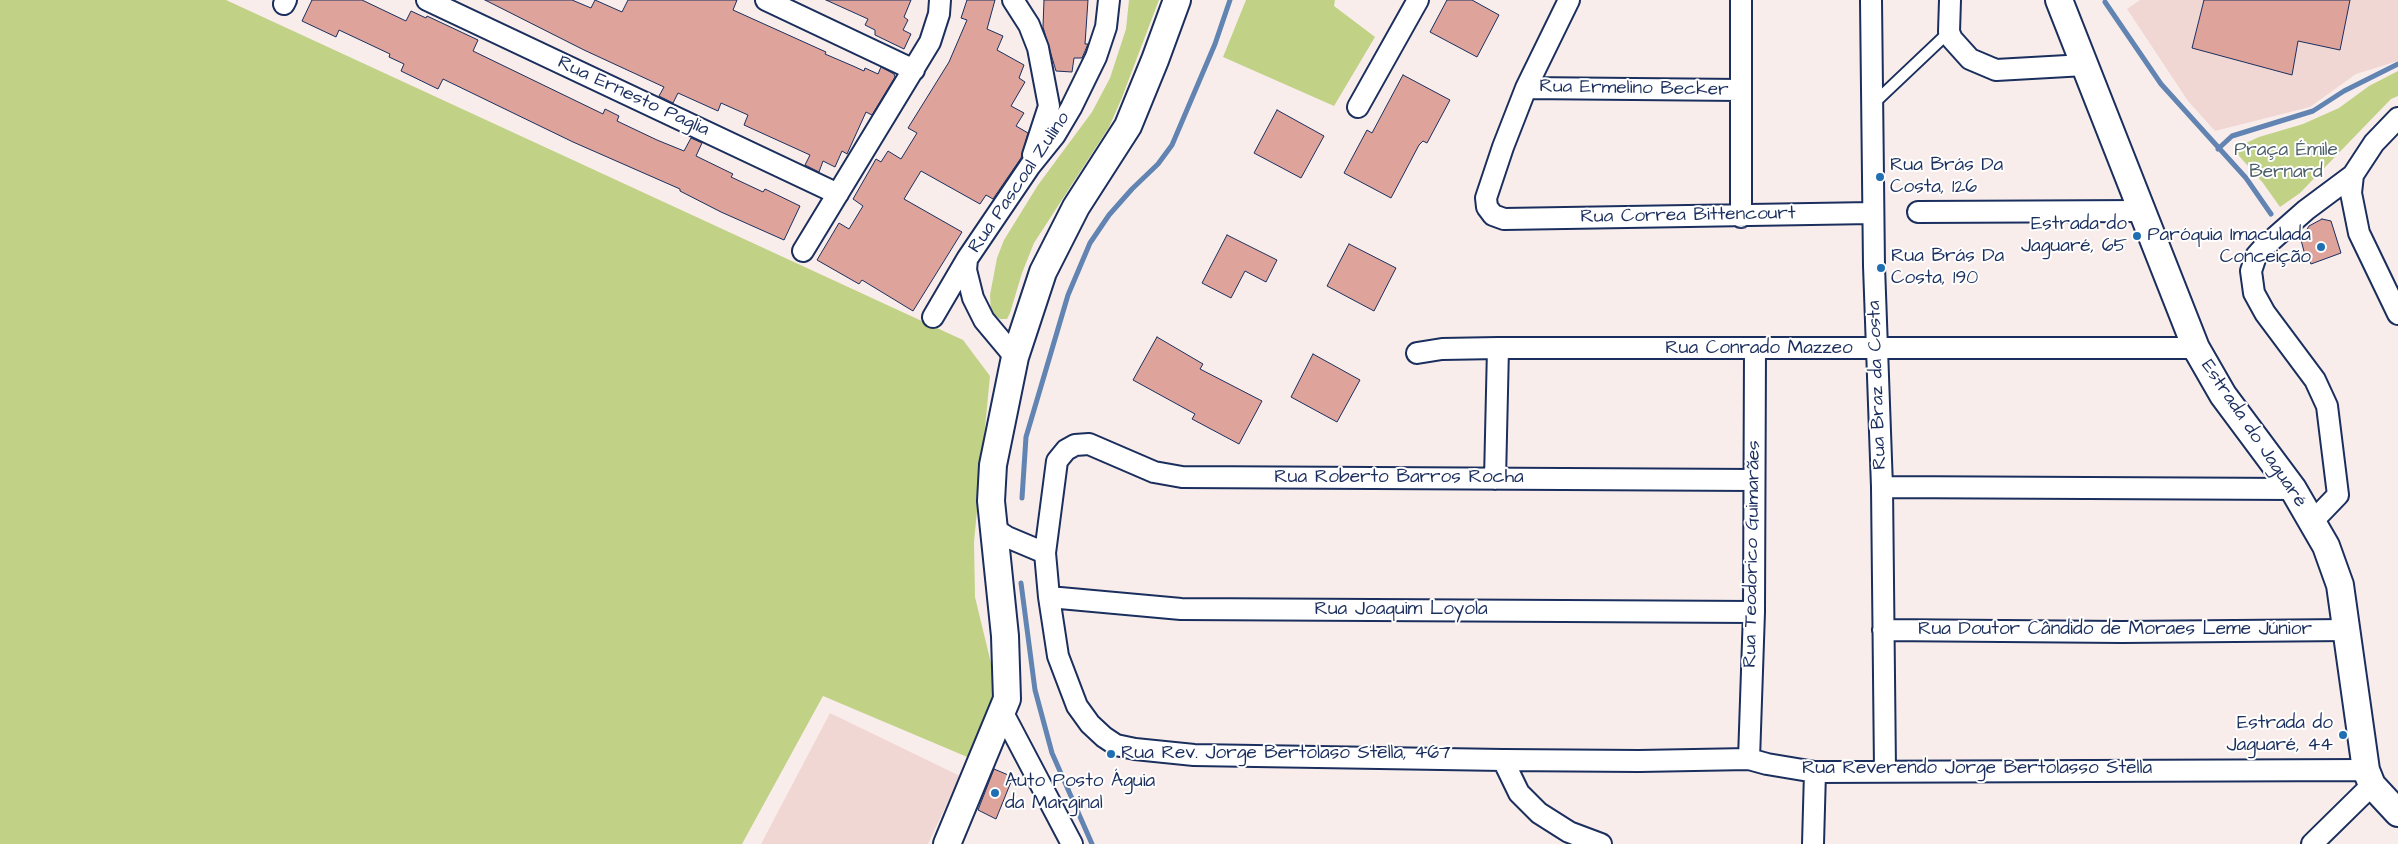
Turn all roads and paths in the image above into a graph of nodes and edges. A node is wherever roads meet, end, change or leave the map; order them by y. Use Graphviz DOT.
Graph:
graph roads {
  1 [pos="428,0"];
  2 [pos="766,0"];
  3 [pos="940,0"];
  4 [pos="1013,0"];
  5 [pos="1109,0"];
  6 [pos="1177,0"];
  7 [pos="1418,0"];
  8 [pos="1569,0"];
  9 [pos="1741,0"];
  10 [pos="1871,0"];
  11 [pos="1950,0"];
  12 [pos="2059,0"];
  13 [pos="1949,32"];
  14 [pos="2085,66"];
  15 [pos="914,70"];
  16 [pos="1526,88"];
  17 [pos="1741,90"];
  18 [pos="1871,106"];
  19 [pos="1358,107"];
  20 [pos="2398,118"];
  21 [pos="1030,166"];
  22 [pos="2353,175"];
  23 [pos="838,194"];
  24 [pos="2143,211"];
  25 [pos="1918,212"];
  26 [pos="1872,213"];
  27 [pos="1741,217"];
  28 [pos="804,251"];
  29 [pos="967,259"];
  30 [pos="2398,314"];
  31 [pos="933,317"];
  32 [pos="1498,348"];
  33 [pos="2196,348"];
  34 [pos="1755,349"];
  35 [pos="1878,349"];
  36 [pos="1417,353"];
  37 [pos="1015,358"];
  38 [pos="1057,461"];
  39 [pos="1495,479"];
  40 [pos="1754,480"];
  41 [pos="1882,487"];
  42 [pos="2293,489"];
  43 [pos="2312,522"];
  44 [pos="1000,532"];
  45 [pos="1039,551"];
  46 [pos="1049,597"];
  47 [pos="1754,612"];
  48 [pos="1884,630"];
  49 [pos="2347,630"];
  50 [pos="1002,713"];
  51 [pos="1750,759"];
  52 [pos="1503,760"];
  53 [pos="1885,770"];
  54 [pos="1815,772"];
  55 [pos="2369,778"];
  56 [pos="2398,813"];
  57 [pos="947,844"];
  58 [pos="1072,844"];
  59 [pos="1601,844"];
  60 [pos="1813,844"];
  61 [pos="2312,844"];
  1 -- 23 [label="street, Rua Ernesto Paglia"];
  2 -- 15 [label="street"];
  3 -- 15 [label="street"];
  4 -- 21 [label="street"];
  5 -- 21 [label="street, Rua Pascoal Zulino"];
  6 -- 37 [label="street"];
  7 -- 19 [label="street"];
  8 -- 16 [label="street"];
  9 -- 17 [label="street"];
  10 -- 18 [label="street, Rua Braz da Costa"];
  11 -- 13 [label="street"];
  12 -- 14 [label="street, Estrada do Jaguaré"];
  13 -- 14 [label="street"];
  13 -- 18 [label="lane"];
  14 -- 24 [label="street, Estrada do Jaguaré"];
  15 -- 23 [label="street"];
  16 -- 17 [label="street, Rua Ermelino Becker"];
  16 -- 27 [label="street, Rua Correa Bittencourt"];
  17 -- 27 [label="street"];
  18 -- 26 [label="street, Rua Braz da Costa"];
  20 -- 22 [label="street"];
  21 -- 29 [label="street, Rua Pascoal Zulino"];
  22 -- 30 [label="street"];
  22 -- 43 [label="street"];
  23 -- 28 [label="street"];
  24 -- 25 [label="street"];
  24 -- 33 [label="street, Estrada do Jaguaré"];
  26 -- 27 [label="street, Rua Correa Bittencourt"];
  26 -- 35 [label="street, Rua Braz da Costa"];
  29 -- 31 [label="street"];
  29 -- 37 [label="street, Rua Pascoal Zulino"];
  32 -- 34 [label="street, Rua Conrado Mazzeo"];
  32 -- 36 [label="street, Rua Conrado Mazzeo"];
  32 -- 39 [label="street"];
  33 -- 35 [label="street, Rua Conrado Mazzeo"];
  33 -- 42 [label="street, Estrada do Jaguaré"];
  34 -- 35 [label="street, Rua Conrado Mazzeo"];
  34 -- 40 [label="street, Rua Teodorico Guimarães"];
  35 -- 41 [label="street, Rua Braz da Costa"];
  37 -- 44 [label="street"];
  38 -- 39 [label="street, Rua Roberto Barros Rocha"];
  38 -- 45 [label="street, Rua Reverendo Jorge Bertolasso Stella"];
  39 -- 40 [label="street, Rua Roberto Barros Rocha"];
  40 -- 47 [label="street, Rua Teodorico Guimarães"];
  41 -- 42 [label="street"];
  41 -- 48 [label="street, Rua Braz da Costa"];
  42 -- 43 [label="street, Estrada do Jaguaré"];
  43 -- 49 [label="street, Estrada do Jaguaré"];
  44 -- 45 [label="street"];
  44 -- 50 [label="street"];
  45 -- 46 [label="street, Rua Reverendo Jorge Bertolasso Stella"];
  46 -- 47 [label="street, Rua Joaquim Loyola"];
  46 -- 52 [label="street, Rua Reverendo Jorge Bertolasso Stella"];
  47 -- 51 [label="street, Rua Teodorico Guimarães"];
  48 -- 49 [label="street, Rua Doutor Cândido de Moraes Leme Júnior"];
  48 -- 53 [label="street, Rua Braz da Costa"];
  49 -- 55 [label="street, Estrada do Jaguaré"];
  50 -- 57 [label="street"];
  50 -- 58 [label="street"];
  51 -- 52 [label="street, Rua Reverendo Jorge Bertolasso Stella"];
  51 -- 54 [label="street, Rua Reverendo Jorge Bertolasso Stella"];
  52 -- 59 [label="street"];
  53 -- 54 [label="street, Rua Reverendo Jorge Bertolasso Stella"];
  53 -- 55 [label="street, Rua Reverendo Jorge Bertolasso Stella"];
  54 -- 60 [label="street"];
  55 -- 56 [label="street"];
  55 -- 61 [label="street"];
}
